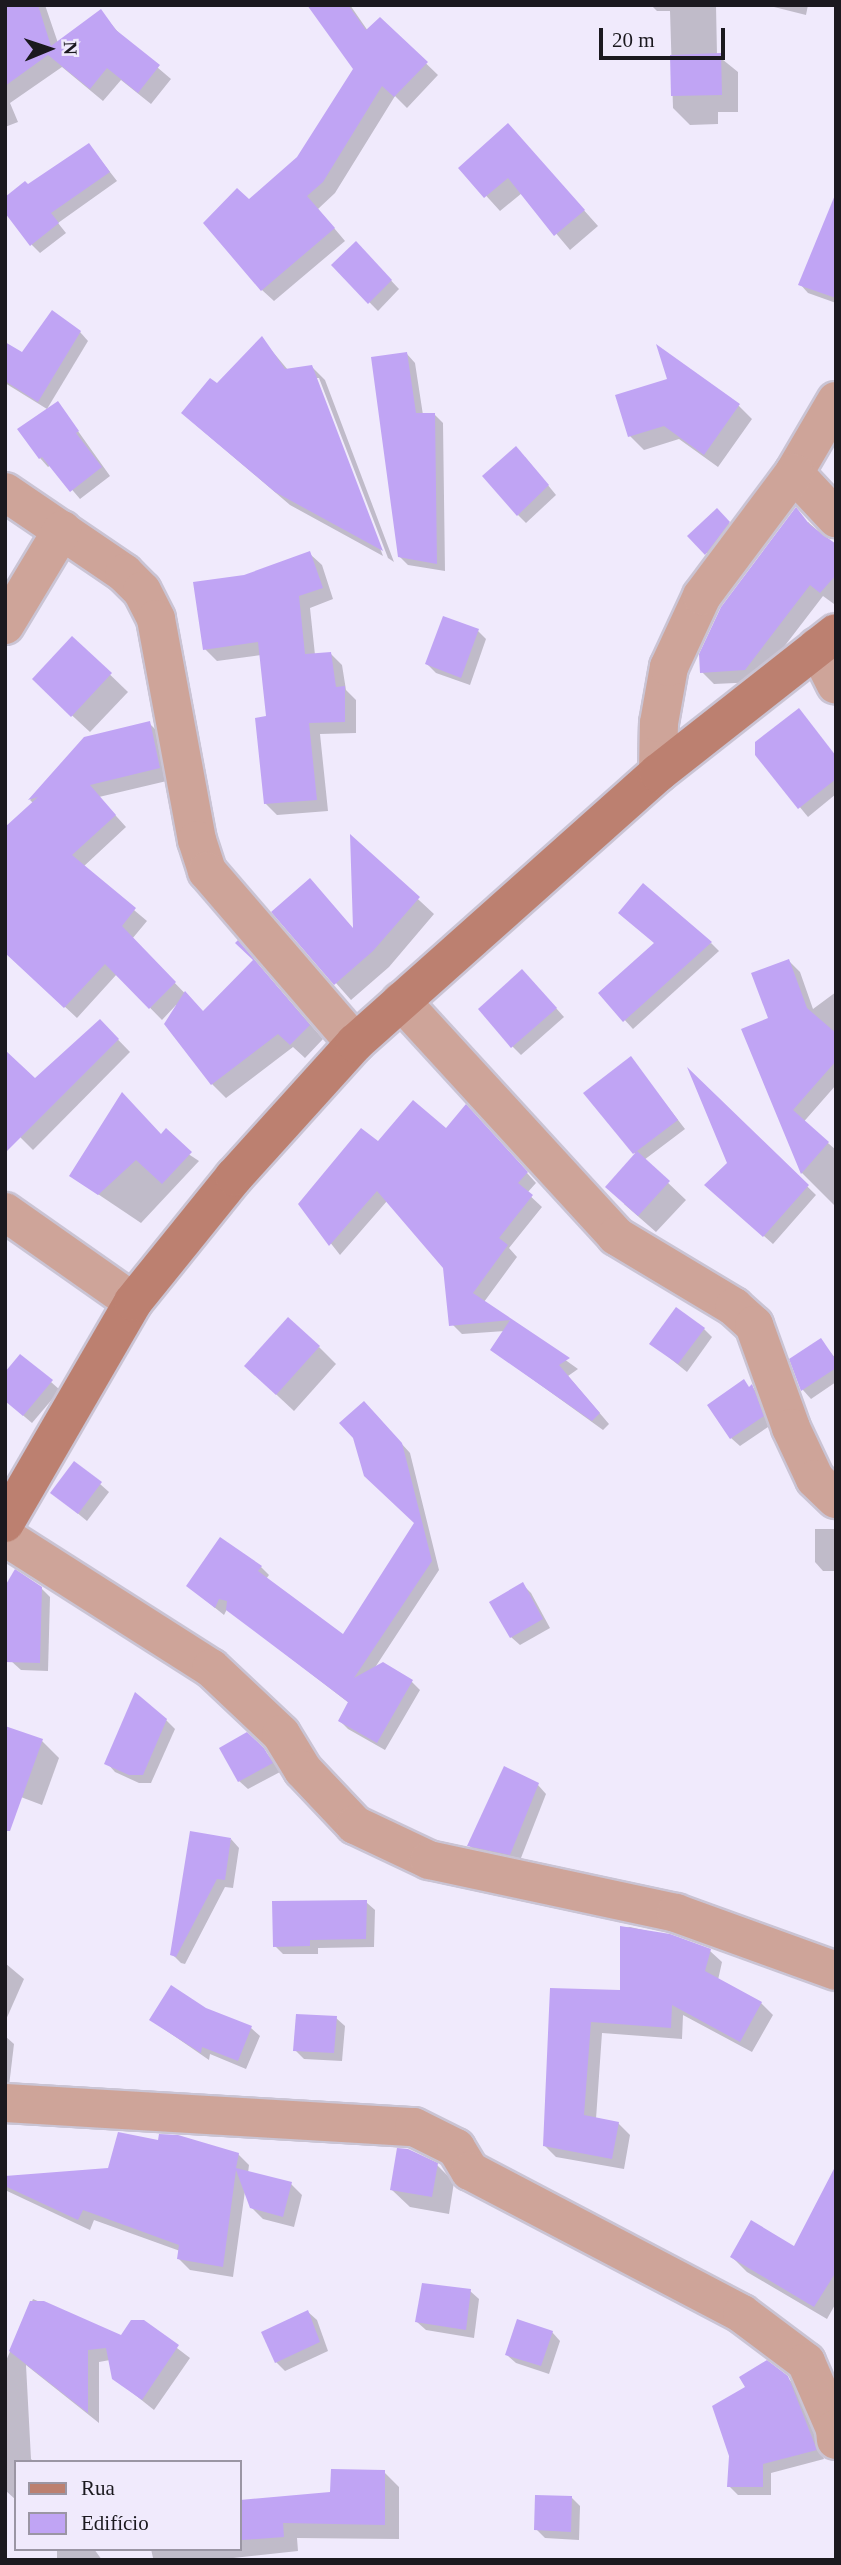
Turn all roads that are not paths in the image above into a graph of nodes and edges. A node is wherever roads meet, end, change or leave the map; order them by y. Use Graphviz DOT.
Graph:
graph roads {
  1 [pos="836,401"];
  2 [pos="794,473"];
  3 [pos="5,492"];
  4 [pos="836,518"];
  5 [pos="62,530"];
  6 [pos="5,625"];
  7 [pos="827,640"];
  8 [pos="836,685"];
  9 [pos="658,773"];
  10 [pos="401,1001"];
  11 [pos="355,1043"];
  12 [pos="5,1212"];
  13 [pos="133,1302"];
  14 [pos="836,1499"];
  15 [pos="5,1523"];
  16 [pos="5,1537"];
  17 [pos="836,1971"];
  18 [pos="5,2103"];
  19 [pos="836,2440"];
  1 -- 2 [label="street"];
  2 -- 4 [label="street"];
  2 -- 9 [label="street"];
  3 -- 5 [label="street"];
  5 -- 6 [label="street"];
  5 -- 11 [label="street"];
  7 -- 8 [label="street"];
  7 -- 9 [label="street"];
  9 -- 10 [label="street"];
  10 -- 11 [label="street"];
  10 -- 14 [label="street"];
  11 -- 13 [label="street"];
  12 -- 13 [label="street"];
  13 -- 15 [label="street"];
  16 -- 17 [label="street"];
  18 -- 19 [label="street"];
}
